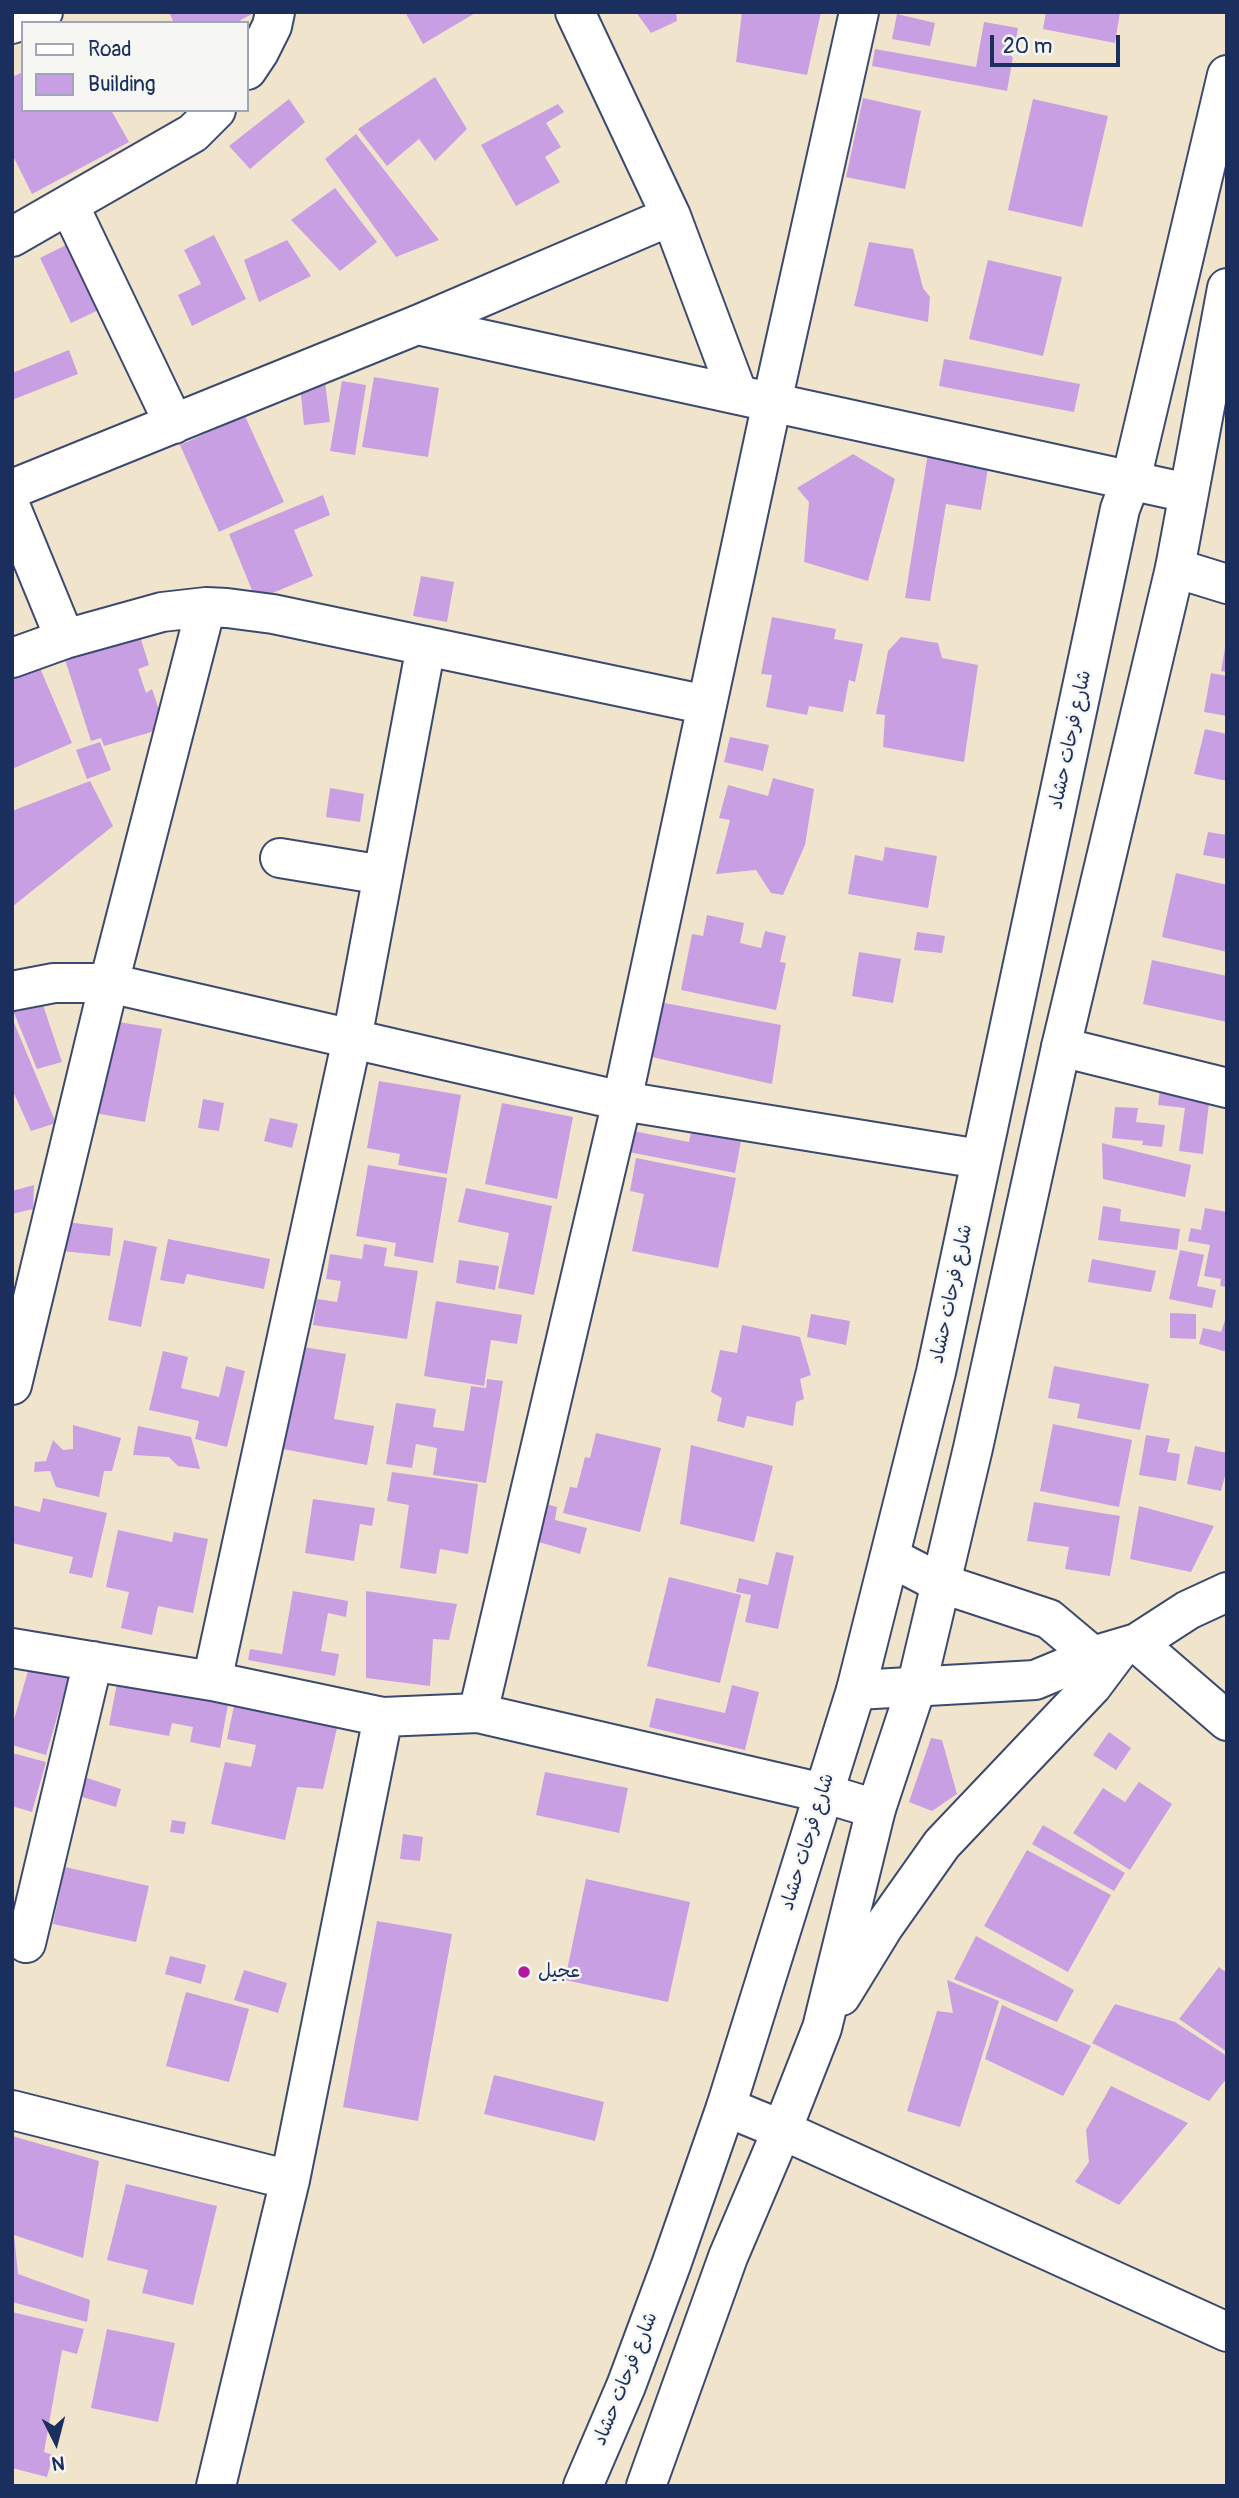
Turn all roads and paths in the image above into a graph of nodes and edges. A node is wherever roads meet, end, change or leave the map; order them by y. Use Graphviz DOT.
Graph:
graph roads {
  1 [pos="43,12"];
  2 [pos="275,12"];
  3 [pos="575,12"];
  4 [pos="859,12"];
  5 [pos="12,24"];
  6 [pos="248,68"];
  7 [pos="1227,75"];
  8 [pos="214,112"];
  9 [pos="69,205"];
  10 [pos="671,216"];
  11 [pos="12,237"];
  12 [pos="1227,288"];
  13 [pos="417,325"];
  14 [pos="755,399"];
  15 [pos="174,424"];
  16 [pos="1131,480"];
  17 [pos="12,489"];
  18 [pos="1188,493"];
  19 [pos="12,510"];
  20 [pos="1175,568"];
  21 [pos="1227,584"];
  22 [pos="206,607"];
  23 [pos="65,639"];
  24 [pos="426,646"];
  25 [pos="12,659"];
  26 [pos="708,705"];
  27 [pos="280,858"];
  28 [pos="383,876"];
  29 [pos="109,983"];
  30 [pos="12,990"];
  31 [pos="352,1038"];
  32 [pos="1061,1047"];
  33 [pos="1227,1088"];
  34 [pos="622,1101"];
  35 [pos="981,1159"];
  36 [pos="12,1385"];
  37 [pos="890,1557"];
  38 [pos="940,1583"];
  39 [pos="1227,1591"];
  40 [pos="12,1648"];
  41 [pos="1116,1650"];
  42 [pos="93,1661"];
  43 [pos="212,1681"];
  44 [pos="916,1688"];
  45 [pos="856,1689"];
  46 [pos="478,1713"];
  47 [pos="383,1717"];
  48 [pos="1227,1721"];
  49 [pos="823,1793"];
  50 [pos="876,1810"];
  51 [pos="26,1943"];
  52 [pos="822,2028"];
  53 [pos="726,2107"];
  54 [pos="12,2110"];
  55 [pos="782,2130"];
  56 [pos="290,2180"];
  57 [pos="1227,2332"];
  58 [pos="216,2486"];
  59 [pos="583,2486"];
  60 [pos="646,2486"];
  1 -- 5 [label="street"];
  2 -- 6 [label="street"];
  3 -- 10 [label="street"];
  4 -- 14 [label="street"];
  7 -- 16 [label="street, شارع فرحات حشاد"];
  8 -- 9 [label="street"];
  9 -- 11 [label="street"];
  9 -- 15 [label="street"];
  10 -- 13 [label="street"];
  10 -- 14 [label="street"];
  12 -- 18 [label="street"];
  13 -- 14 [label="street"];
  13 -- 15 [label="street"];
  14 -- 16 [label="street"];
  14 -- 26 [label="street"];
  15 -- 17 [label="street"];
  16 -- 18 [label="street"];
  16 -- 35 [label="street, شارع فرحات حشاد"];
  18 -- 20 [label="street"];
  19 -- 23 [label="street"];
  20 -- 21 [label="street"];
  20 -- 32 [label="street"];
  22 -- 23 [label="street"];
  22 -- 24 [label="street"];
  22 -- 29 [label="street"];
  23 -- 25 [label="street"];
  24 -- 26 [label="street"];
  24 -- 28 [label="street"];
  26 -- 34 [label="street"];
  27 -- 28 [label="street"];
  28 -- 31 [label="street"];
  29 -- 30 [label="street"];
  29 -- 31 [label="street"];
  29 -- 36 [label="street"];
  31 -- 34 [label="street"];
  31 -- 43 [label="street"];
  32 -- 33 [label="street"];
  32 -- 38 [label="street"];
  34 -- 35 [label="street"];
  34 -- 46 [label="street"];
  35 -- 37 [label="street, شارع فرحات حشاد"];
  37 -- 38 [label="street"];
  37 -- 45 [label="street, شارع فرحات حشاد"];
  38 -- 41 [label="street"];
  38 -- 44 [label="street"];
  39 -- 41 [label="street"];
  40 -- 42 [label="street"];
  41 -- 44 [label="street"];
  41 -- 48 [label="street"];
  41 -- 52 [label="street"];
  42 -- 43 [label="street"];
  42 -- 51 [label="street"];
  43 -- 47 [label="street"];
  44 -- 45 [label="street"];
  44 -- 50 [label="street"];
  45 -- 49 [label="street, شارع فرحات حشاد"];
  46 -- 47 [label="street"];
  46 -- 49 [label="street"];
  47 -- 56 [label="street"];
  49 -- 50 [label="street"];
  49 -- 53 [label="street, شارع فرحات حشاد"];
  50 -- 52 [label="street"];
  52 -- 55 [label="street"];
  53 -- 55 [label="street"];
  53 -- 59 [label="street, شارع فرحات حشاد"];
  54 -- 56 [label="street"];
  55 -- 57 [label="street"];
  55 -- 60 [label="street"];
  56 -- 58 [label="street"];
}
